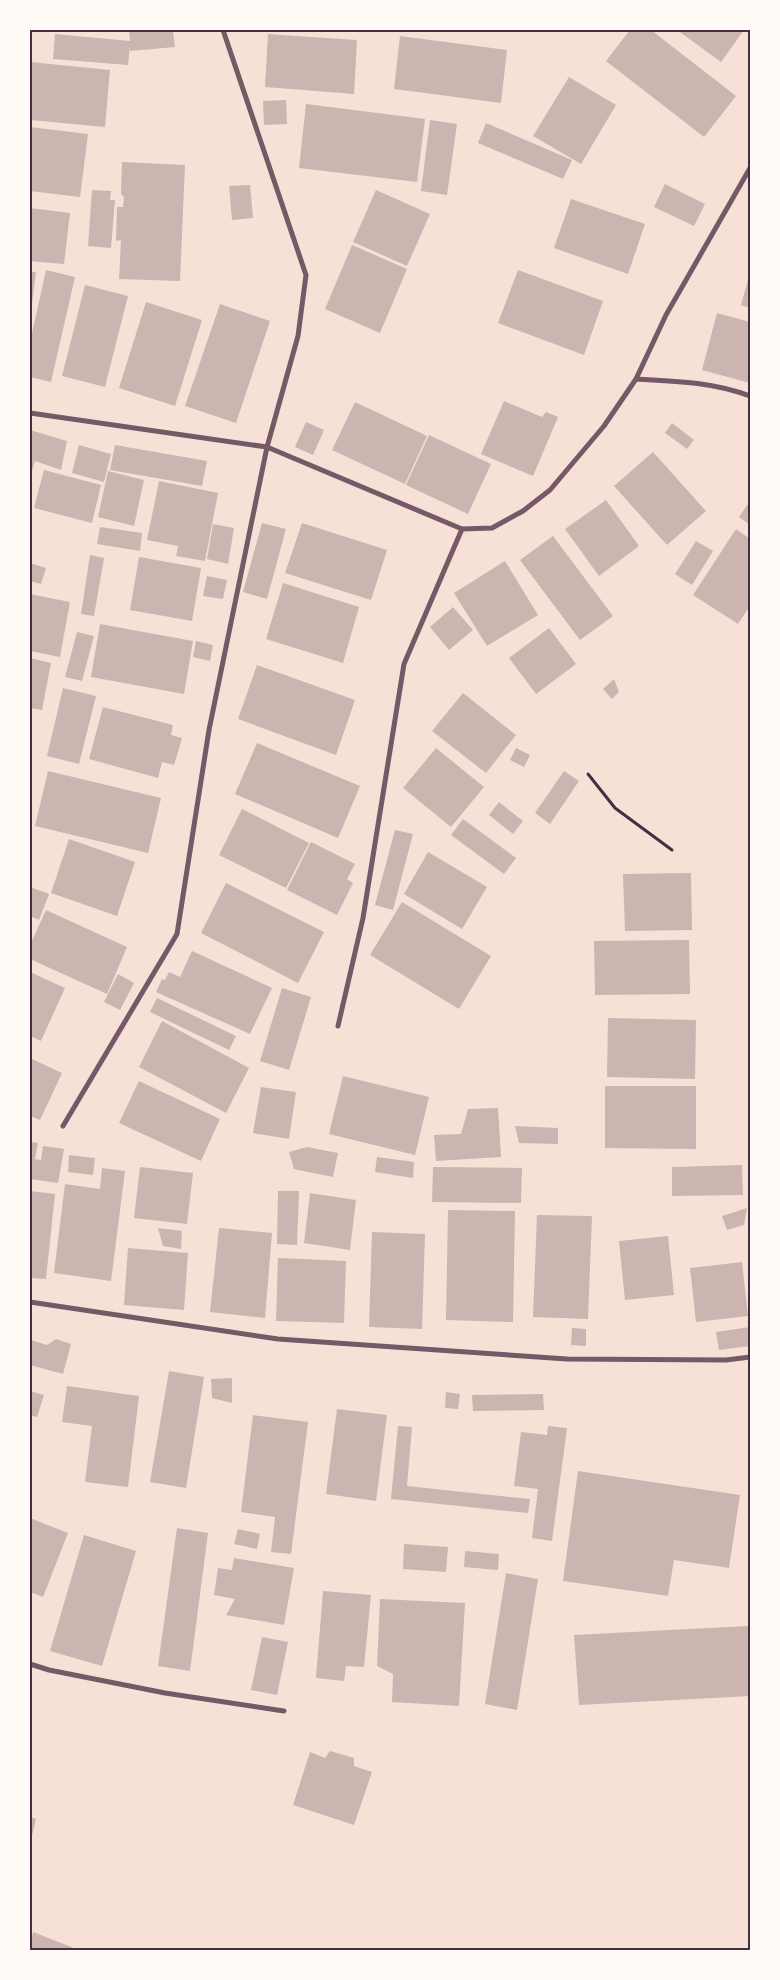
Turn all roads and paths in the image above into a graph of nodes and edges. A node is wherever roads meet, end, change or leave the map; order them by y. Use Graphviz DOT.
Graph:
graph roads {
  1 [pos="222,30"];
  2 [pos="750,168"];
  3 [pos="636,379"];
  4 [pos="750,396"];
  5 [pos="30,413"];
  6 [pos="267,447"];
  7 [pos="462,528"];
  8 [pos="588,774"];
  9 [pos="672,850"];
  10 [pos="338,1026"];
  11 [pos="63,1126"];
  12 [pos="30,1302"];
  13 [pos="750,1357"];
  14 [pos="30,1664"];
  15 [pos="284,1711"];
  1 -- 6 [label="street"];
  2 -- 3 [label="street"];
  3 -- 4 [label="street"];
  3 -- 7 [label="street"];
  5 -- 6 [label="street"];
  6 -- 7 [label="street"];
  6 -- 11 [label="street"];
  7 -- 10 [label="street"];
  8 -- 9 [label="path"];
  12 -- 13 [label="street"];
  14 -- 15 [label="street"];
}
